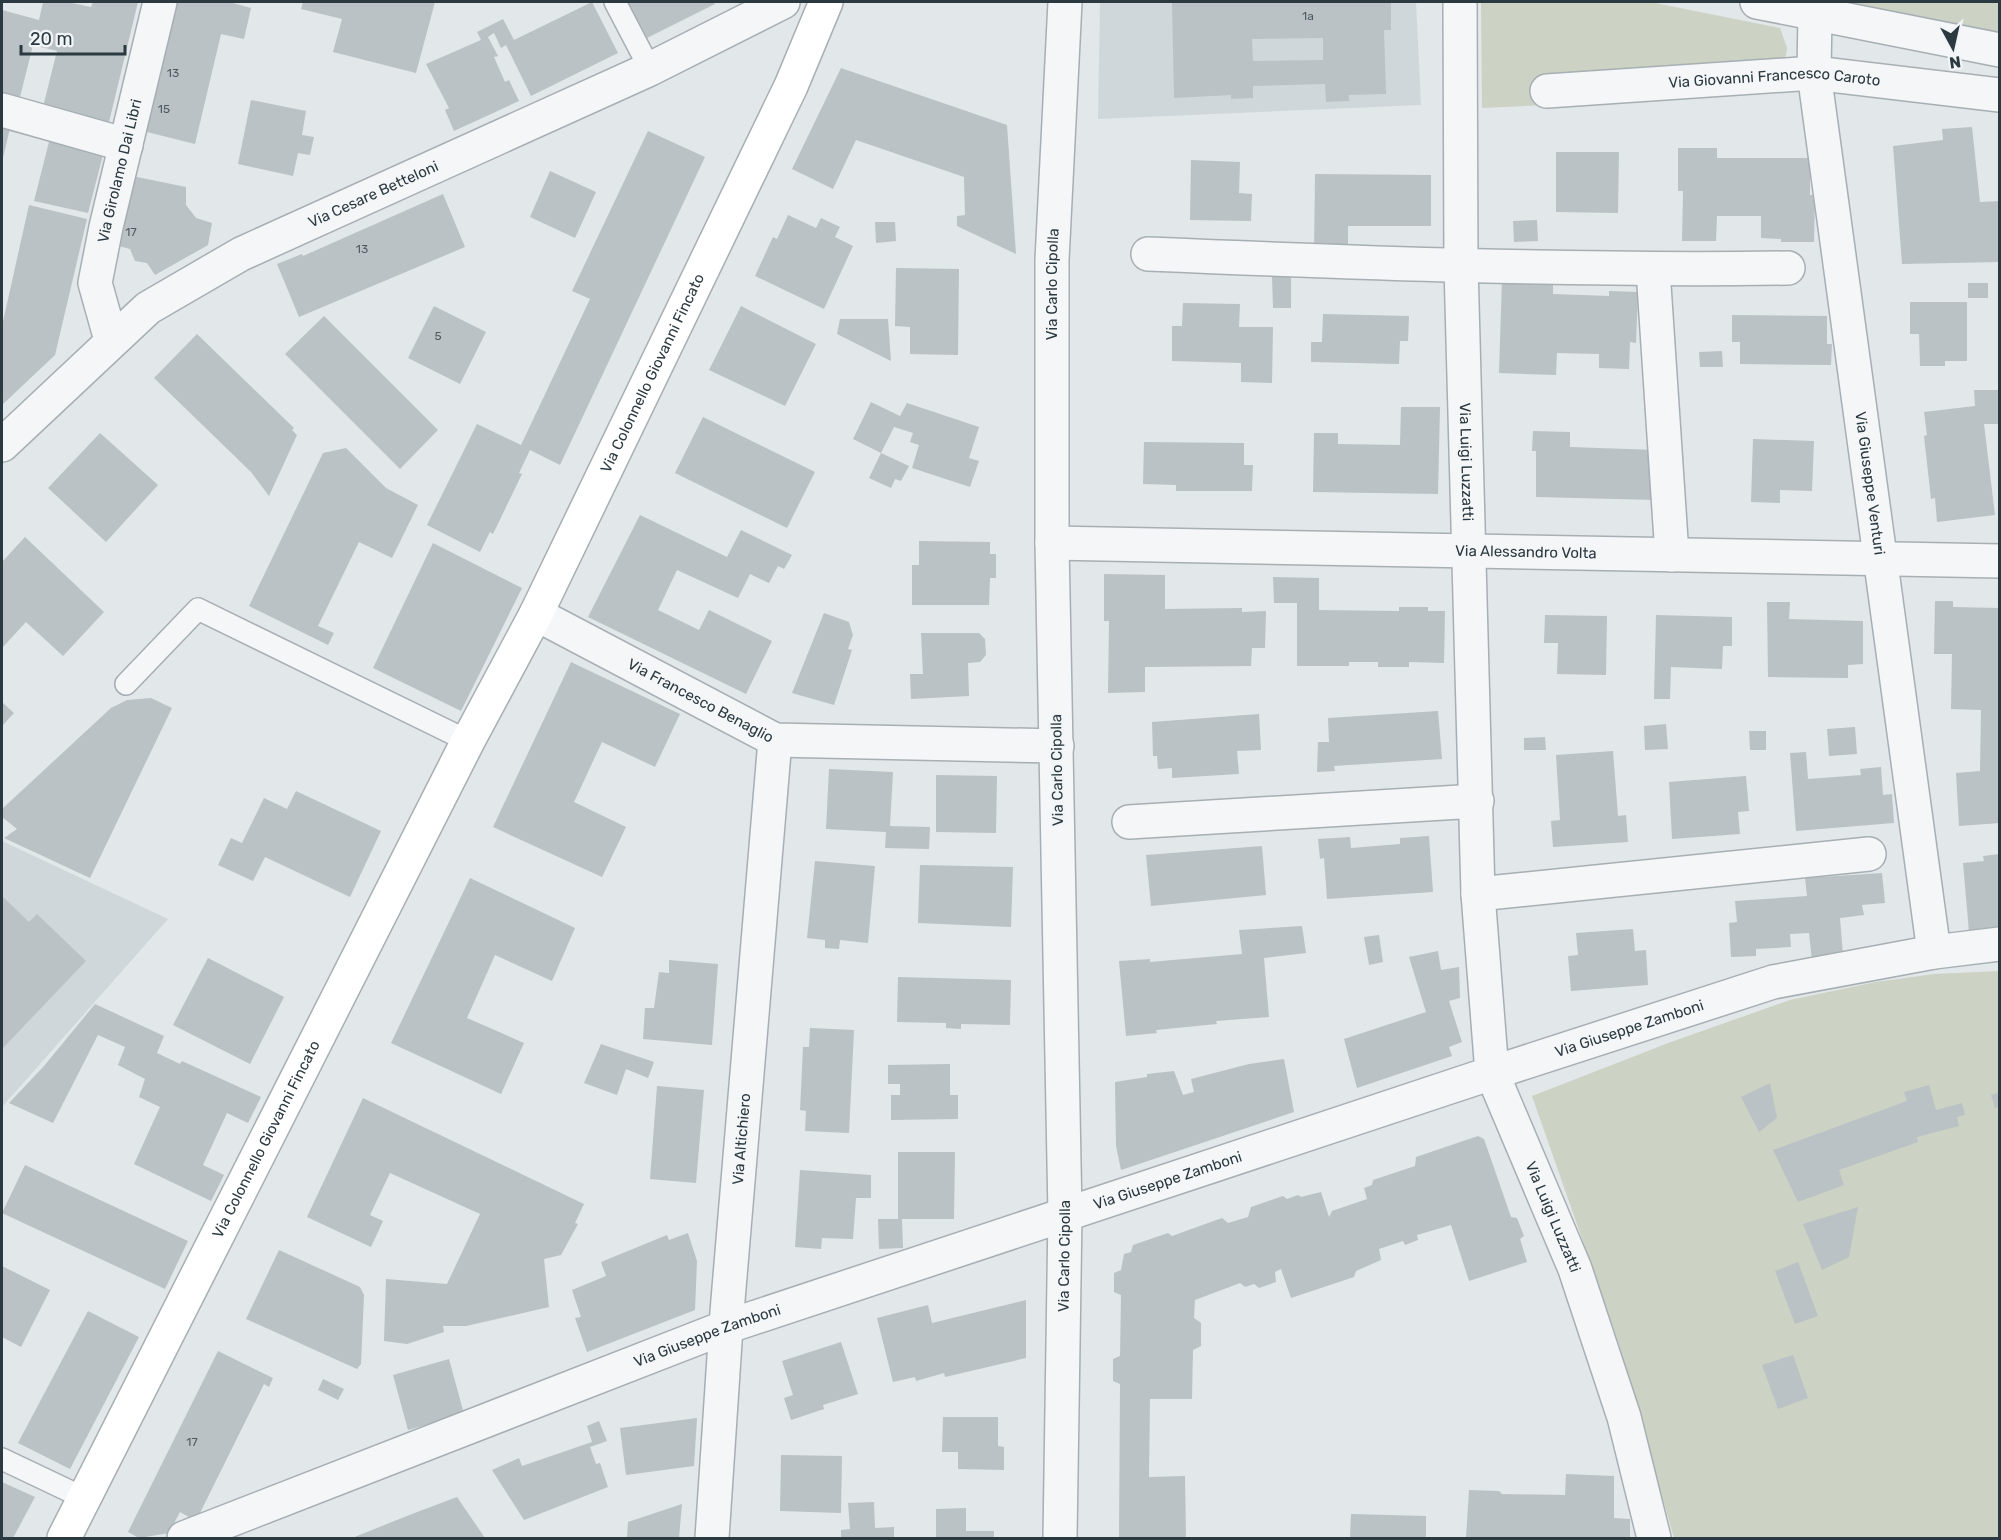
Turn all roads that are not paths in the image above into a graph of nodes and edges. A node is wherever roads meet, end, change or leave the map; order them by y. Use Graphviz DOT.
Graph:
graph roads {
  1 [pos="160,2"];
  2 [pos="615,2"];
  3 [pos="783,2"];
  4 [pos="826,2"];
  5 [pos="1065,2"];
  6 [pos="1460,2"];
  7 [pos="1756,2"];
  8 [pos="1815,13"];
  9 [pos="2000,50"];
  10 [pos="650,69"];
  11 [pos="1814,73"];
  12 [pos="1547,91"];
  13 [pos="2000,95"];
  14 [pos="2,110"];
  15 [pos="126,145"];
  16 [pos="1148,254"];
  17 [pos="1461,266"];
  18 [pos="1788,268"];
  19 [pos="1653,270"];
  20 [pos="111,340"];
  21 [pos="2,445"];
  22 [pos="1052,543"];
  23 [pos="1470,551"];
  24 [pos="1672,555"];
  25 [pos="1879,560"];
  26 [pos="2000,561"];
  27 [pos="536,614"];
  28 [pos="126,684"];
  29 [pos="775,740"];
  30 [pos="468,741"];
  31 [pos="1057,746"];
  32 [pos="1477,801"];
  33 [pos="1129,822"];
  34 [pos="1869,854"];
  35 [pos="1478,894"];
  36 [pos="2000,944"];
  37 [pos="1934,952"];
  38 [pos="1492,1072"];
  39 [pos="1065,1214"];
  40 [pos="726,1327"];
  41 [pos="2,1460"];
  42 [pos="84,1498"];
  43 [pos="64,1539"];
  44 [pos="184,1539"];
  45 [pos="712,1539"];
  46 [pos="1060,1539"];
  47 [pos="1654,1539"];
  1 -- 15 [label="street, Via Girolamo Dai Libri"];
  2 -- 10 [label="lane"];
  3 -- 10 [label="street, Via Cesare Betteloni"];
  4 -- 27 [label="main road, Via Colonnello Giovanni Fincato"];
  5 -- 22 [label="street, Via Carlo Cipolla"];
  6 -- 17 [label="street, Via Luigi Luzzatti"];
  7 -- 8 [label="street"];
  8 -- 9 [label="street"];
  8 -- 11 [label="street, Via Giuseppe Venturi"];
  10 -- 20 [label="street, Via Cesare Betteloni"];
  11 -- 12 [label="street, Via Giovanni Francesco Caroto"];
  11 -- 13 [label="street, Via Giovanni Francesco Caroto"];
  11 -- 25 [label="street, Via Giuseppe Venturi"];
  14 -- 15 [label="street"];
  15 -- 20 [label="street, Via Girolamo Dai Libri"];
  16 -- 17 [label="street"];
  17 -- 19 [label="street"];
  17 -- 23 [label="street, Via Luigi Luzzatti"];
  18 -- 19 [label="street"];
  19 -- 24 [label="street"];
  20 -- 21 [label="street, Via Cesare Betteloni"];
  22 -- 23 [label="street, Via Alessandro Volta"];
  22 -- 31 [label="street, Via Carlo Cipolla"];
  23 -- 24 [label="street, Via Alessandro Volta"];
  23 -- 32 [label="street, Via Luigi Luzzatti"];
  24 -- 25 [label="street, Via Alessandro Volta"];
  25 -- 26 [label="street, Via Alessandro Volta"];
  25 -- 37 [label="street, Via Giuseppe Venturi"];
  27 -- 29 [label="street, Via Francesco Benaglio"];
  27 -- 30 [label="main road, Via Colonnello Giovanni Fincato"];
  28 -- 30 [label="lane"];
  29 -- 31 [label="street, Via Francesco Benaglio"];
  29 -- 40 [label="street, Via Altichiero"];
  30 -- 42 [label="main road, Via Colonnello Giovanni Fincato"];
  31 -- 39 [label="street, Via Carlo Cipolla"];
  32 -- 33 [label="street"];
  32 -- 35 [label="street, Via Luigi Luzzatti"];
  34 -- 35 [label="street"];
  35 -- 38 [label="street, Via Luigi Luzzatti"];
  36 -- 37 [label="street, Via Giuseppe Zamboni"];
  37 -- 38 [label="street, Via Giuseppe Zamboni"];
  38 -- 39 [label="street, Via Giuseppe Zamboni"];
  38 -- 47 [label="street, Via Luigi Luzzatti"];
  39 -- 40 [label="street, Via Giuseppe Zamboni"];
  39 -- 46 [label="street, Via Carlo Cipolla"];
  40 -- 44 [label="street, Via Giuseppe Zamboni"];
  40 -- 45 [label="street, Via Altichiero"];
  41 -- 42 [label="lane"];
  42 -- 43 [label="main road, Via Colonnello Giovanni Fincato"];
}
